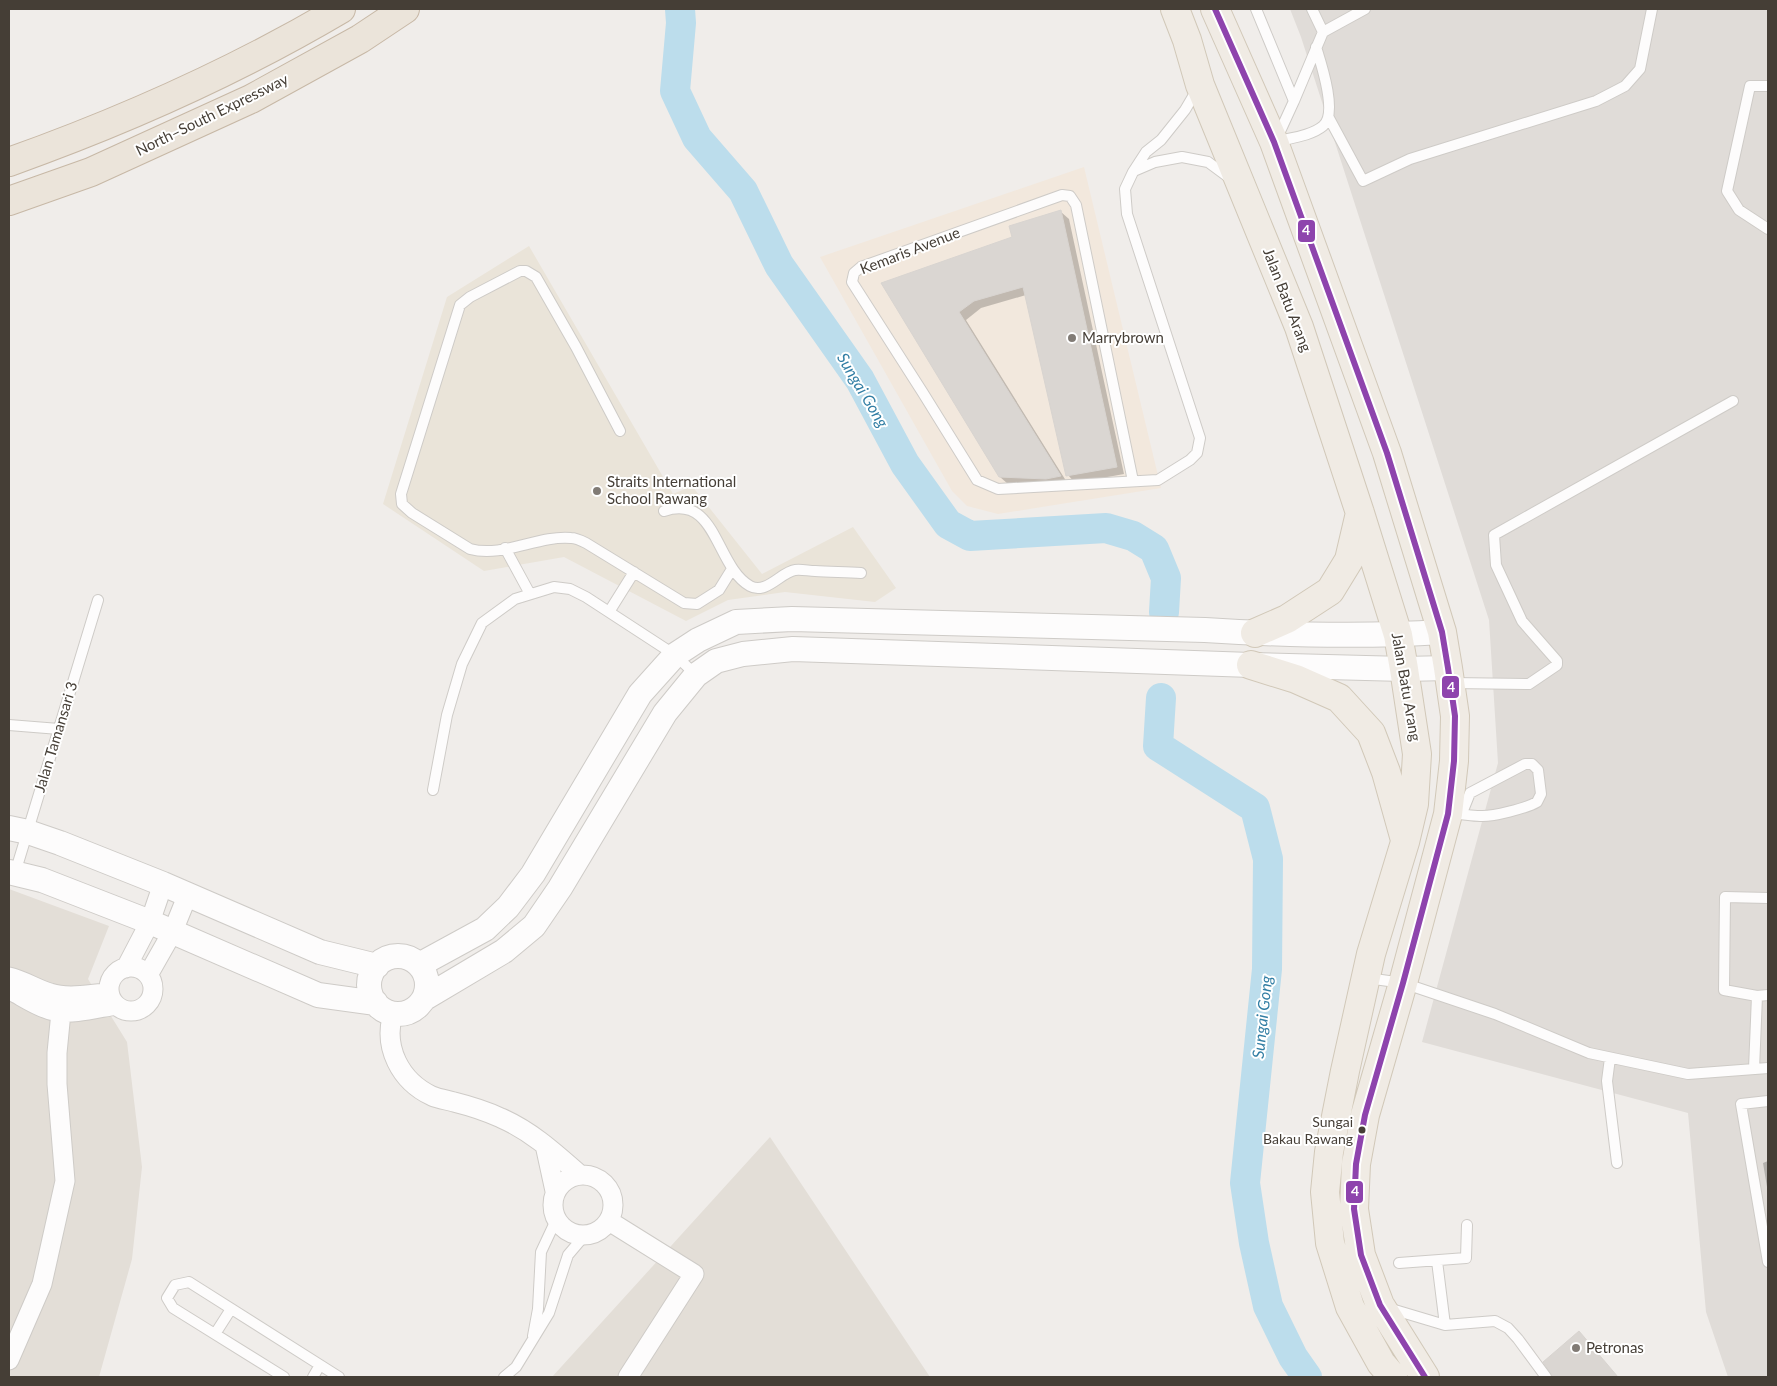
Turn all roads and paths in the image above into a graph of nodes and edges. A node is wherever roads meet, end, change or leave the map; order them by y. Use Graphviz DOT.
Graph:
graph roads {
  1 [pos="341,9"];
  2 [pos="405,9"];
  3 [pos="1175,9"];
  4 [pos="1215,9"];
  5 [pos="1256,9"];
  6 [pos="1312,9"];
  7 [pos="1365,9"];
  8 [pos="1652,9"];
  9 [pos="1322,32"];
  10 [pos="1316,47"];
  11 [pos="1200,85"];
  12 [pos="1768,86"];
  13 [pos="1294,102"];
  14 [pos="1329,118"];
  15 [pos="1274,142"];
  16 [pos="9,162"];
  17 [pos="1133,172"];
  18 [pos="1243,189"];
  19 [pos="9,201"];
  20 [pos="1768,229"];
  21 [pos="1733,401"];
  22 [pos="620,431"];
  23 [pos="1133,481"];
  24 [pos="664,511"];
  25 [pos="1360,513"];
  26 [pos="505,548"];
  27 [pos="732,569"];
  28 [pos="634,572"];
  29 [pos="861,573"];
  30 [pos="530,594"];
  31 [pos="98,600"];
  32 [pos="609,612"];
  33 [pos="1442,632"];
  34 [pos="1255,633"];
  35 [pos="1398,635"];
  36 [pos="675,655"];
  37 [pos="1251,665"];
  38 [pos="1404,669"];
  39 [pos="696,675"];
  40 [pos="1449,676"];
  41 [pos="9,725"];
  42 [pos="58,729"];
  43 [pos="434,790"];
  44 [pos="1455,814"];
  45 [pos="18,830"];
  46 [pos="1406,842"];
  47 [pos="12,873"];
  48 [pos="163,884"];
  49 [pos="188,894"];
  50 [pos="1768,898"];
  51 [pos="150,922"];
  52 [pos="173,931"];
  53 [pos="419,965"];
  54 [pos="377,966"];
  55 [pos="126,968"];
  56 [pos="148,975"];
  57 [pos="9,977"];
  58 [pos="1366,978"];
  59 [pos="1403,983"];
  60 [pos="9,987"];
  61 [pos="1768,995"];
  62 [pos="1757,996"];
  63 [pos="425,998"];
  64 [pos="112,999"];
  65 [pos="61,1004"];
  66 [pos="384,1009"];
  67 [pos="1610,1058"];
  68 [pos="1768,1068"];
  69 [pos="1754,1069"];
  70 [pos="1768,1101"];
  71 [pos="545,1145"];
  72 [pos="1617,1163"];
  73 [pos="579,1174"];
  74 [pos="555,1191"];
  75 [pos="556,1220"];
  76 [pos="609,1221"];
  77 [pos="1467,1225"];
  78 [pos="585,1235"];
  79 [pos="1437,1261"];
  80 [pos="1768,1262"];
  81 [pos="1399,1263"];
  82 [pos="1380,1305"];
  83 [pos="231,1309"];
  84 [pos="1445,1325"];
  85 [pos="215,1334"];
  86 [pos="531,1344"];
  87 [pos="9,1360"];
  88 [pos="320,1365"];
  89 [pos="284,1377"];
  90 [pos="312,1377"];
  91 [pos="339,1377"];
  92 [pos="504,1377"];
  93 [pos="628,1377"];
  94 [pos="1393,1377"];
  95 [pos="1425,1377"];
  96 [pos="1546,1377"];
  1 -- 16 [label="highway"];
  2 -- 19 [label="highway, North–South Expressway"];
  3 -- 11 [label="main road, Jalan Batu Arang"];
  4 -- 15 [label="main road"];
  5 -- 13 [label="lane"];
  6 -- 9 [label="lane"];
  7 -- 9 [label="lane"];
  8 -- 14 [label="lane"];
  9 -- 10 [label="lane"];
  10 -- 13 [label="lane"];
  10 -- 14 [label="lane"];
  11 -- 17 [label="lane, Kemaris Avenue"];
  11 -- 18 [label="main road, Jalan Batu Arang"];
  12 -- 20 [label="lane"];
  13 -- 15 [label="lane"];
  14 -- 15 [label="lane"];
  15 -- 33 [label="main road"];
  17 -- 18 [label="lane"];
  17 -- 23 [label="lane, Kemaris Avenue"];
  18 -- 25 [label="main road, Jalan Batu Arang"];
  21 -- 40 [label="lane"];
  22 -- 26 [label="lane"];
  23 -- 23 [label="lane, Kemaris Avenue"];
  24 -- 27 [label="lane"];
  25 -- 34 [label="main road"];
  25 -- 35 [label="main road, Jalan Batu Arang"];
  26 -- 28 [label="lane"];
  26 -- 30 [label="lane"];
  27 -- 28 [label="lane"];
  27 -- 29 [label="lane"];
  28 -- 32 [label="lane"];
  30 -- 32 [label="lane"];
  30 -- 43 [label="lane"];
  31 -- 42 [label="lane, Jalan Tamansari 3"];
  32 -- 36 [label="lane"];
  33 -- 35 [label="street"];
  33 -- 40 [label="main road"];
  34 -- 35 [label="street"];
  34 -- 36 [label="street"];
  35 -- 38 [label="main road, Jalan Batu Arang"];
  36 -- 39 [label="lane"];
  36 -- 53 [label="street"];
  37 -- 38 [label="street"];
  37 -- 39 [label="street"];
  37 -- 46 [label="main road"];
  38 -- 40 [label="street"];
  38 -- 46 [label="main road, Jalan Batu Arang"];
  39 -- 63 [label="street"];
  40 -- 44 [label="main road"];
  41 -- 42 [label="lane"];
  42 -- 45 [label="lane, Jalan Tamansari 3"];
  44 -- 44 [label="lane"];
  44 -- 59 [label="main road"];
  45 -- 47 [label="lane, Jalan Tamansari 3"];
  45 -- 48 [label="street"];
  46 -- 58 [label="main road, Jalan Batu Arang"];
  47 -- 51 [label="street"];
  48 -- 49 [label="street"];
  48 -- 51 [label="street"];
  49 -- 52 [label="street"];
  49 -- 54 [label="street"];
  50 -- 62 [label="lane"];
  51 -- 52 [label="street"];
  51 -- 55 [label="street"];
  52 -- 56 [label="street"];
  52 -- 66 [label="street"];
  53 -- 54 [label="street"];
  53 -- 63 [label="street"];
  54 -- 66 [label="street"];
  55 -- 56 [label="street"];
  55 -- 64 [label="street"];
  56 -- 64 [label="street"];
  57 -- 65 [label="street"];
  58 -- 59 [label="lane"];
  58 -- 94 [label="main road, Jalan Batu Arang"];
  59 -- 67 [label="lane"];
  59 -- 82 [label="main road"];
  60 -- 65 [label="street"];
  61 -- 62 [label="lane"];
  62 -- 69 [label="lane"];
  63 -- 66 [label="street"];
  64 -- 65 [label="street"];
  65 -- 87 [label="street"];
  66 -- 71 [label="street"];
  67 -- 69 [label="lane"];
  67 -- 72 [label="lane"];
  68 -- 69 [label="lane"];
  70 -- 80 [label="lane"];
  71 -- 73 [label="street"];
  71 -- 74 [label="street"];
  73 -- 74 [label="street"];
  73 -- 76 [label="street"];
  74 -- 75 [label="street"];
  75 -- 78 [label="street"];
  75 -- 86 [label="lane"];
  76 -- 78 [label="street"];
  76 -- 93 [label="street"];
  77 -- 79 [label="lane"];
  78 -- 86 [label="lane"];
  79 -- 81 [label="lane"];
  79 -- 84 [label="lane"];
  82 -- 84 [label="lane"];
  82 -- 95 [label="main road"];
  83 -- 85 [label="lane"];
  83 -- 85 [label="lane"];
  83 -- 88 [label="lane"];
  84 -- 96 [label="lane"];
  85 -- 89 [label="lane"];
  86 -- 92 [label="lane"];
  88 -- 90 [label="lane"];
  88 -- 91 [label="lane"];
}
